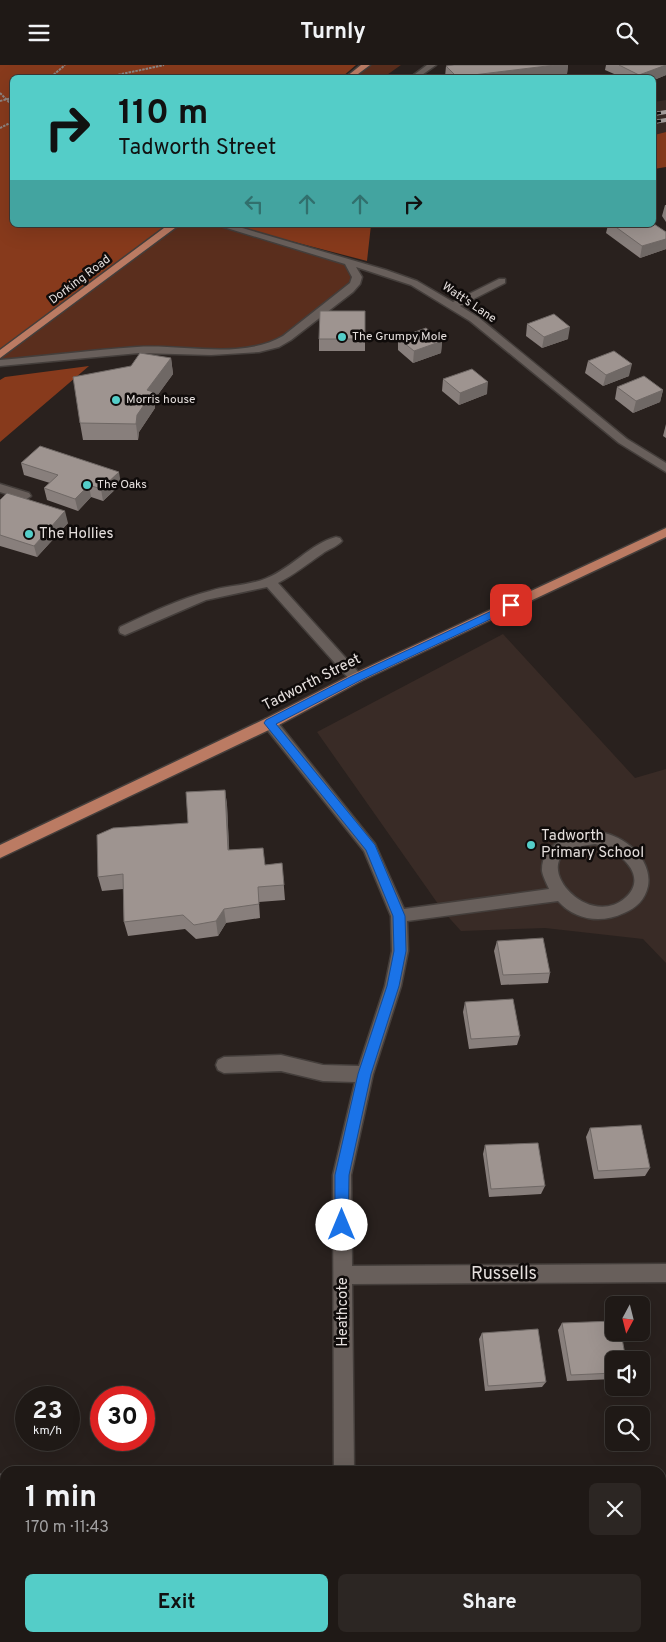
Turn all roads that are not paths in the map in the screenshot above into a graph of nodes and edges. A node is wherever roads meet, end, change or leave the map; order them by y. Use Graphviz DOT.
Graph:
graph roads {
  1 [pos="366,65"];
  2 [pos="432,65"];
  3 [pos="353,75"];
  4 [pos="418,75"];
  5 [pos="171,227"];
  6 [pos="229,227"];
  7 [pos="349,263"];
  8 [pos="502,281"];
  9 [pos="453,306"];
  10 [pos="0,355"];
  11 [pos="0,363"];
  12 [pos="666,468"];
  13 [pos="0,488"];
  14 [pos="26,495"];
  15 [pos="666,532"];
  16 [pos="336,541"];
  17 [pos="270,583"];
  18 [pos="124,631"];
  19 [pos="356,678"];
  20 [pos="270,723"];
  21 [pos="0,852"];
  22 [pos="558,894"];
  23 [pos="399,916"];
  24 [pos="224,1065"];
  25 [pos="365,1074"];
  26 [pos="666,1273"];
  27 [pos="343,1275"];
  28 [pos="344,1466"];
  1 -- 3 [label="main road"];
  2 -- 4 [label="street"];
  5 -- 10 [label="main road, Dorking Road"];
  6 -- 7 [label="street, Watt's Lane"];
  7 -- 9 [label="street, Watt's Lane"];
  7 -- 11 [label="street"];
  8 -- 9 [label="street"];
  9 -- 12 [label="street, Watt's Lane"];
  13 -- 14 [label="street"];
  15 -- 19 [label="main road, Tadworth Street"];
  16 -- 17 [label="street"];
  17 -- 18 [label="street"];
  17 -- 19 [label="street"];
  19 -- 20 [label="main road, Tadworth Street"];
  20 -- 21 [label="main road, Tadworth Street"];
  20 -- 23 [label="street, Heathcote"];
  22 -- 22 [label="street"];
  22 -- 23 [label="street"];
  23 -- 25 [label="street, Heathcote"];
  24 -- 25 [label="street"];
  25 -- 27 [label="street, Heathcote"];
  26 -- 27 [label="street, Russells"];
  27 -- 28 [label="street, Heathcote"];
}
